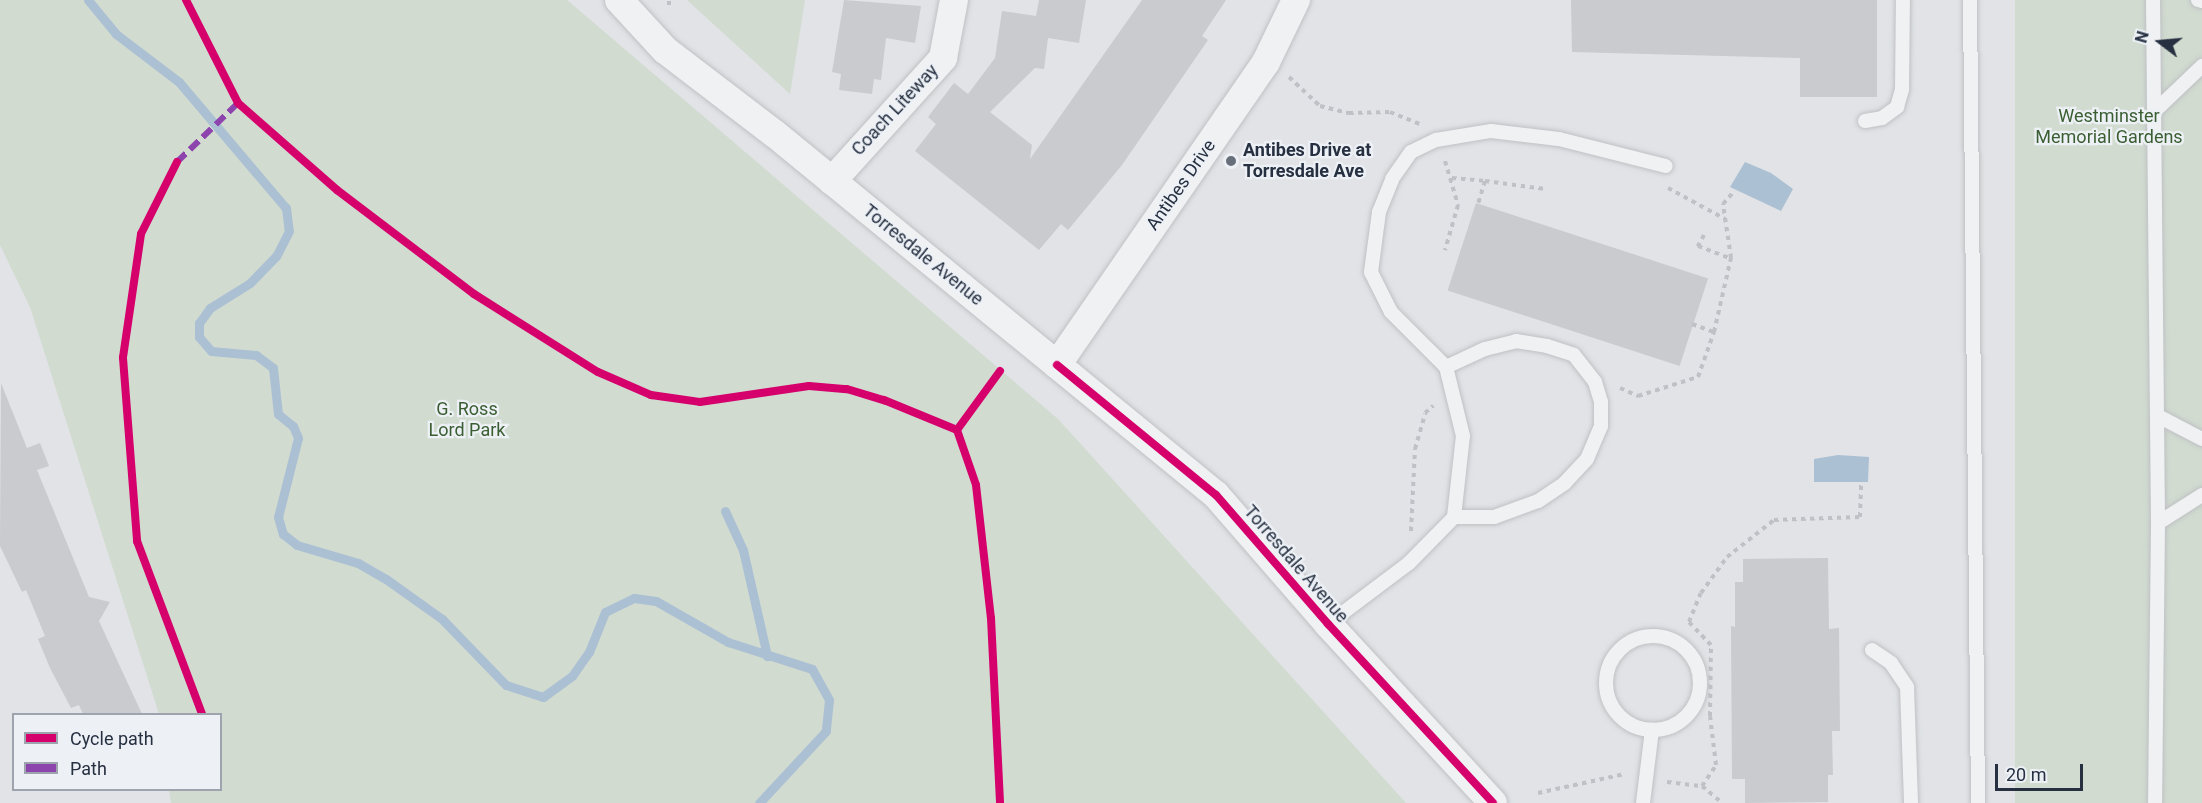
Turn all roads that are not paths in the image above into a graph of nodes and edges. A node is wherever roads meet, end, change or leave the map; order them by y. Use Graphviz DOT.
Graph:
graph roads {
  1 [pos="619,0"];
  2 [pos="954,0"];
  3 [pos="1296,0"];
  4 [pos="1902,0"];
  5 [pos="1970,0"];
  6 [pos="2153,0"];
  7 [pos="2202,66"];
  8 [pos="2156,110"];
  9 [pos="1865,121"];
  10 [pos="1666,166"];
  11 [pos="832,181"];
  12 [pos="1057,365"];
  13 [pos="1446,367"];
  14 [pos="2158,416"];
  15 [pos="2202,439"];
  16 [pos="2202,495"];
  17 [pos="1454,518"];
  18 [pos="2158,524"];
  19 [pos="1328,624"];
  20 [pos="1872,650"];
  21 [pos="1652,730"];
  22 [pos="1493,803"];
  23 [pos="1643,803"];
  24 [pos="1911,803"];
  25 [pos="1978,803"];
  26 [pos="2155,803"];
  1 -- 11 [label="street, Torresdale Avenue"];
  2 -- 11 [label="street, Coach Liteway"];
  3 -- 12 [label="street, Antibes Drive"];
  4 -- 9 [label="lane"];
  5 -- 25 [label="lane"];
  6 -- 8 [label="lane"];
  7 -- 8 [label="lane"];
  8 -- 14 [label="lane"];
  10 -- 13 [label="lane"];
  11 -- 12 [label="street, Torresdale Avenue"];
  12 -- 19 [label="street, Torresdale Avenue"];
  13 -- 17 [label="lane"];
  13 -- 17 [label="lane"];
  14 -- 15 [label="lane"];
  14 -- 18 [label="lane"];
  16 -- 18 [label="lane"];
  17 -- 19 [label="lane"];
  18 -- 26 [label="lane"];
  19 -- 22 [label="street, Torresdale Avenue"];
  20 -- 24 [label="lane"];
  21 -- 21 [label="lane"];
  21 -- 23 [label="lane"];
}
